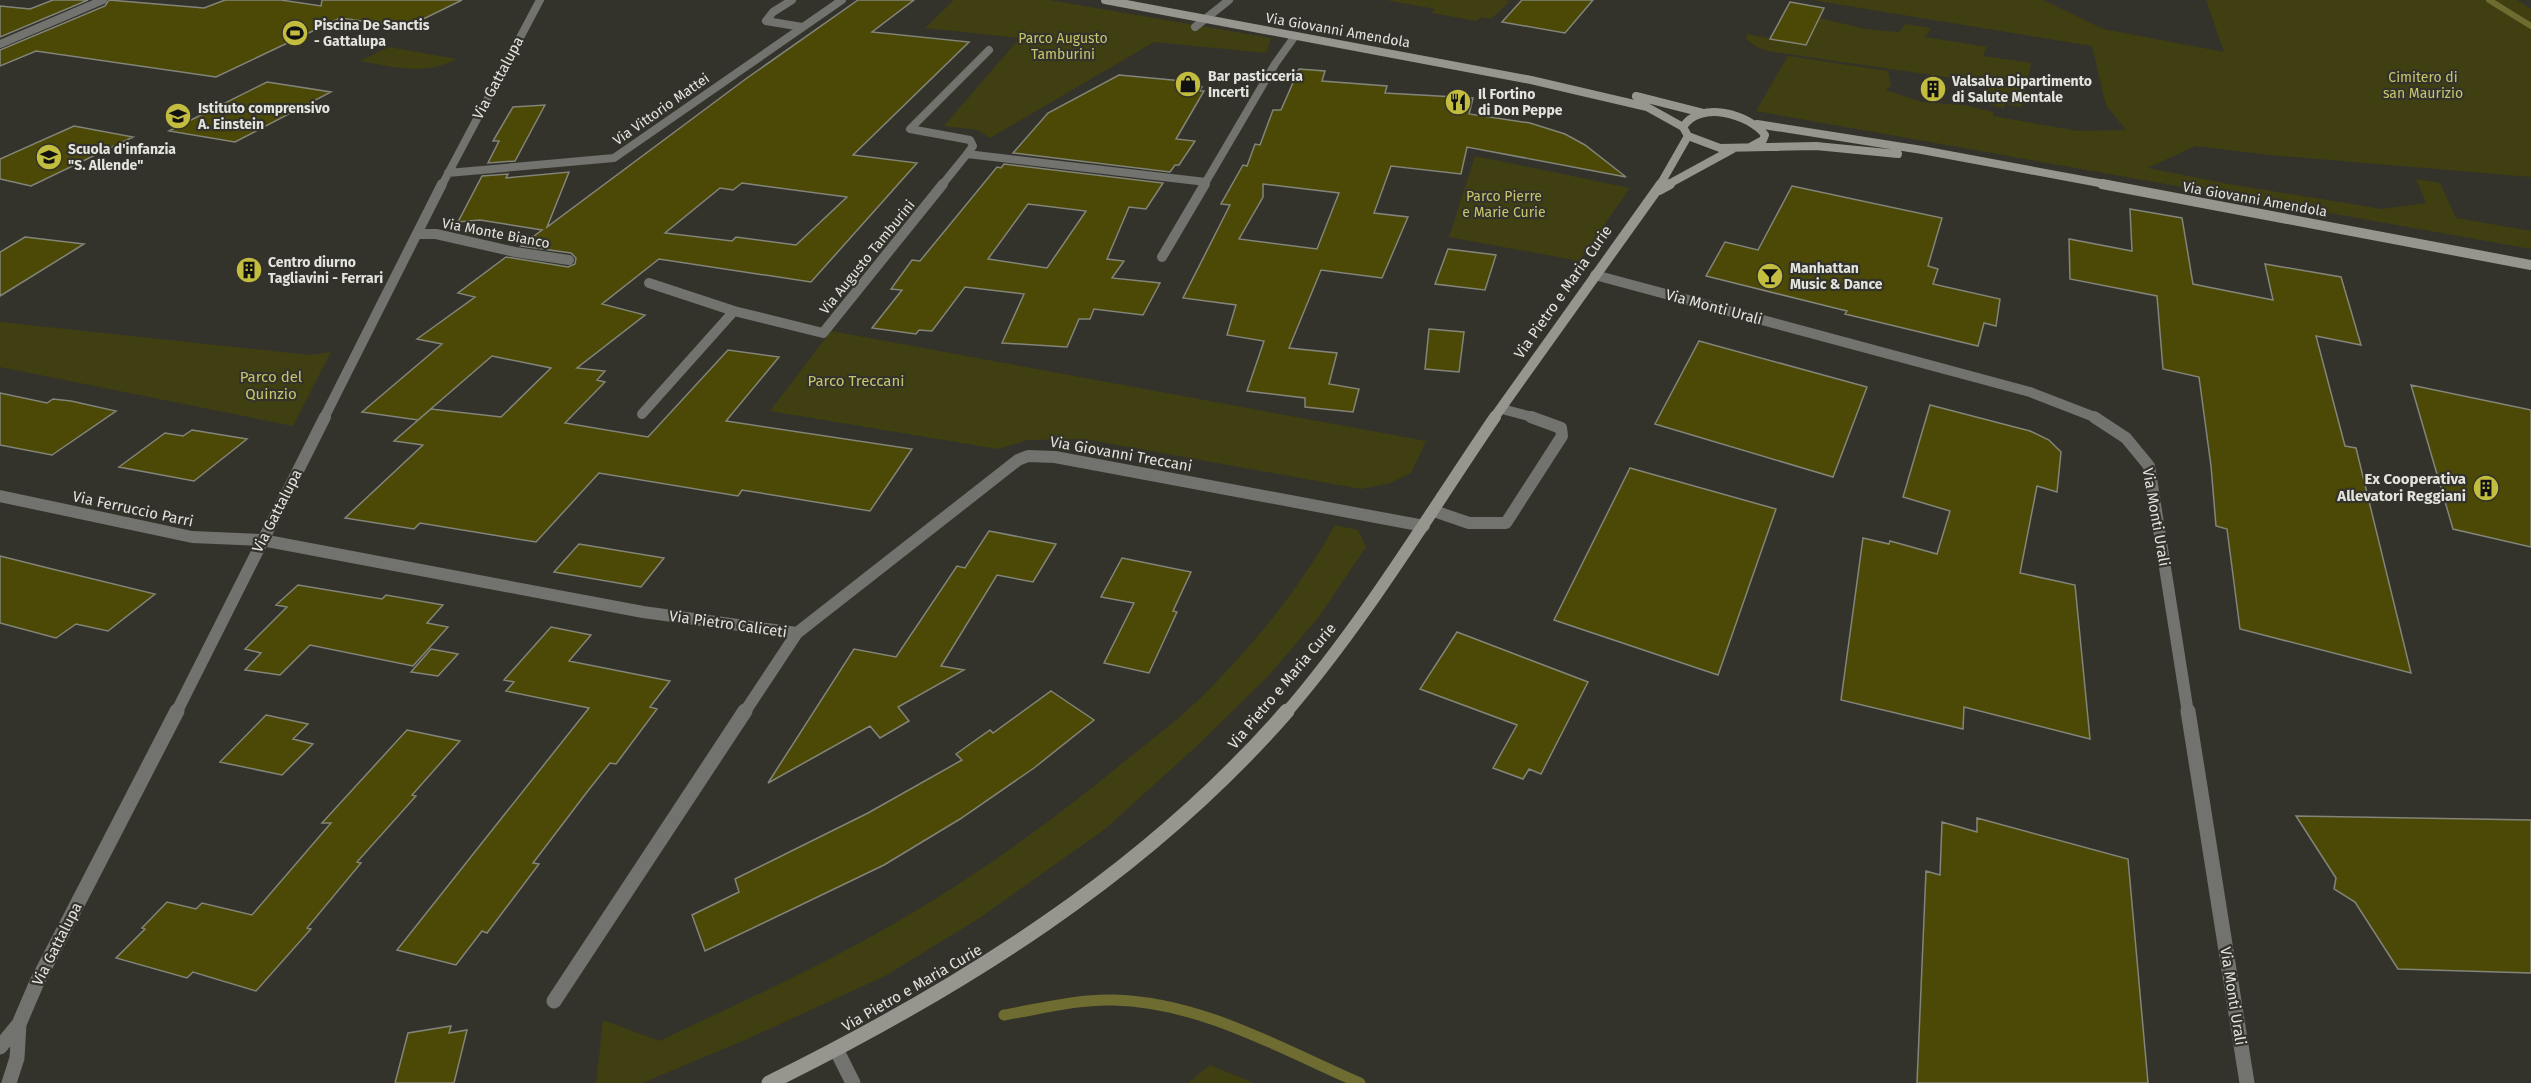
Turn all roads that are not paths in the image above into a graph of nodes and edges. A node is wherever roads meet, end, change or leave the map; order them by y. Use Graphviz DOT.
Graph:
graph roads {
  1 [pos="103,0"];
  2 [pos="540,0"];
  3 [pos="792,0"];
  4 [pos="842,0"];
  5 [pos="1104,0"];
  6 [pos="1228,0"];
  7 [pos="1204,19"];
  8 [pos="802,27"];
  9 [pos="1196,27"];
  10 [pos="1295,36"];
  11 [pos="0,44"];
  12 [pos="989,50"];
  13 [pos="1531,80"];
  14 [pos="1704,114"];
  15 [pos="1757,124"];
  16 [pos="1683,127"];
  17 [pos="1688,136"];
  18 [pos="1750,147"];
  19 [pos="1733,149"];
  20 [pos="968,154"];
  21 [pos="1974,162"];
  22 [pos="448,173"];
  23 [pos="1206,182"];
  24 [pos="1656,192"];
  25 [pos="417,234"];
  26 [pos="1162,256"];
  27 [pos="569,261"];
  28 [pos="2531,265"];
  29 [pos="1595,275"];
  30 [pos="648,283"];
  31 [pos="734,311"];
  32 [pos="1502,409"];
  33 [pos="642,414"];
  34 [pos="0,496"];
  35 [pos="1434,511"];
  36 [pos="1424,526"];
  37 [pos="262,540"];
  38 [pos="797,633"];
  39 [pos="554,1001"];
  40 [pos="19,1024"];
  41 [pos="0,1047"];
  42 [pos="837,1051"];
  43 [pos="9,1083"];
  44 [pos="770,1083"];
  45 [pos="853,1083"];
  46 [pos="2247,1083"];
  1 -- 11 [label="street"];
  2 -- 22 [label="street, Via Gattalupa"];
  3 -- 8 [label="street"];
  4 -- 8 [label="street, Via Vittorio Mattei"];
  5 -- 7 [label="main road, Via Giovanni Amendola"];
  6 -- 7 [label="street"];
  7 -- 9 [label="street"];
  7 -- 10 [label="main road, Via Giovanni Amendola"];
  8 -- 22 [label="street, Via Vittorio Mattei"];
  10 -- 13 [label="main road, Via Giovanni Amendola"];
  10 -- 23 [label="street"];
  12 -- 20 [label="street"];
  13 -- 14 [label="main road, Via Giovanni Amendola"];
  13 -- 16 [label="main road, Via Giovanni Amendola"];
  14 -- 15 [label="main road, Via Giovanni Amendola"];
  14 -- 16 [label="main road"];
  15 -- 18 [label="main road"];
  15 -- 21 [label="main road, Via Giovanni Amendola"];
  16 -- 17 [label="main road"];
  17 -- 19 [label="main road, Via Giovanni Amendola"];
  17 -- 24 [label="main road, Via Pietro e Maria Curie"];
  18 -- 19 [label="main road, Via Giovanni Amendola"];
  18 -- 21 [label="main road, Via Giovanni Amendola"];
  19 -- 24 [label="main road, Via Pietro e Maria Curie"];
  20 -- 23 [label="street"];
  20 -- 31 [label="street, Via Augusto Tamburini"];
  21 -- 28 [label="main road, Via Giovanni Amendola"];
  22 -- 25 [label="street, Via Gattalupa"];
  23 -- 26 [label="street"];
  24 -- 29 [label="main road, Via Pietro e Maria Curie"];
  25 -- 27 [label="street, Via Monte Bianco"];
  25 -- 37 [label="street, Via Gattalupa"];
  29 -- 32 [label="main road, Via Pietro e Maria Curie"];
  29 -- 46 [label="street, Via Monti Urali"];
  30 -- 31 [label="street, Via Augusto Tamburini"];
  31 -- 33 [label="street"];
  32 -- 35 [label="main road, Via Pietro e Maria Curie"];
  32 -- 35 [label="street"];
  34 -- 37 [label="street, Via Ferruccio Parri"];
  35 -- 36 [label="main road, Via Pietro e Maria Curie"];
  36 -- 38 [label="street, Via Giovanni Treccani"];
  36 -- 42 [label="main road, Via Pietro e Maria Curie"];
  37 -- 38 [label="street, Via Pietro Caliceti"];
  37 -- 40 [label="street, Via Gattalupa"];
  38 -- 39 [label="street, Via Pietro Caliceti"];
  40 -- 41 [label="street, Via Gattalupa"];
  40 -- 43 [label="street, Via Gattalupa"];
  42 -- 44 [label="main road, Via Pietro e Maria Curie"];
  42 -- 45 [label="street"];
}
